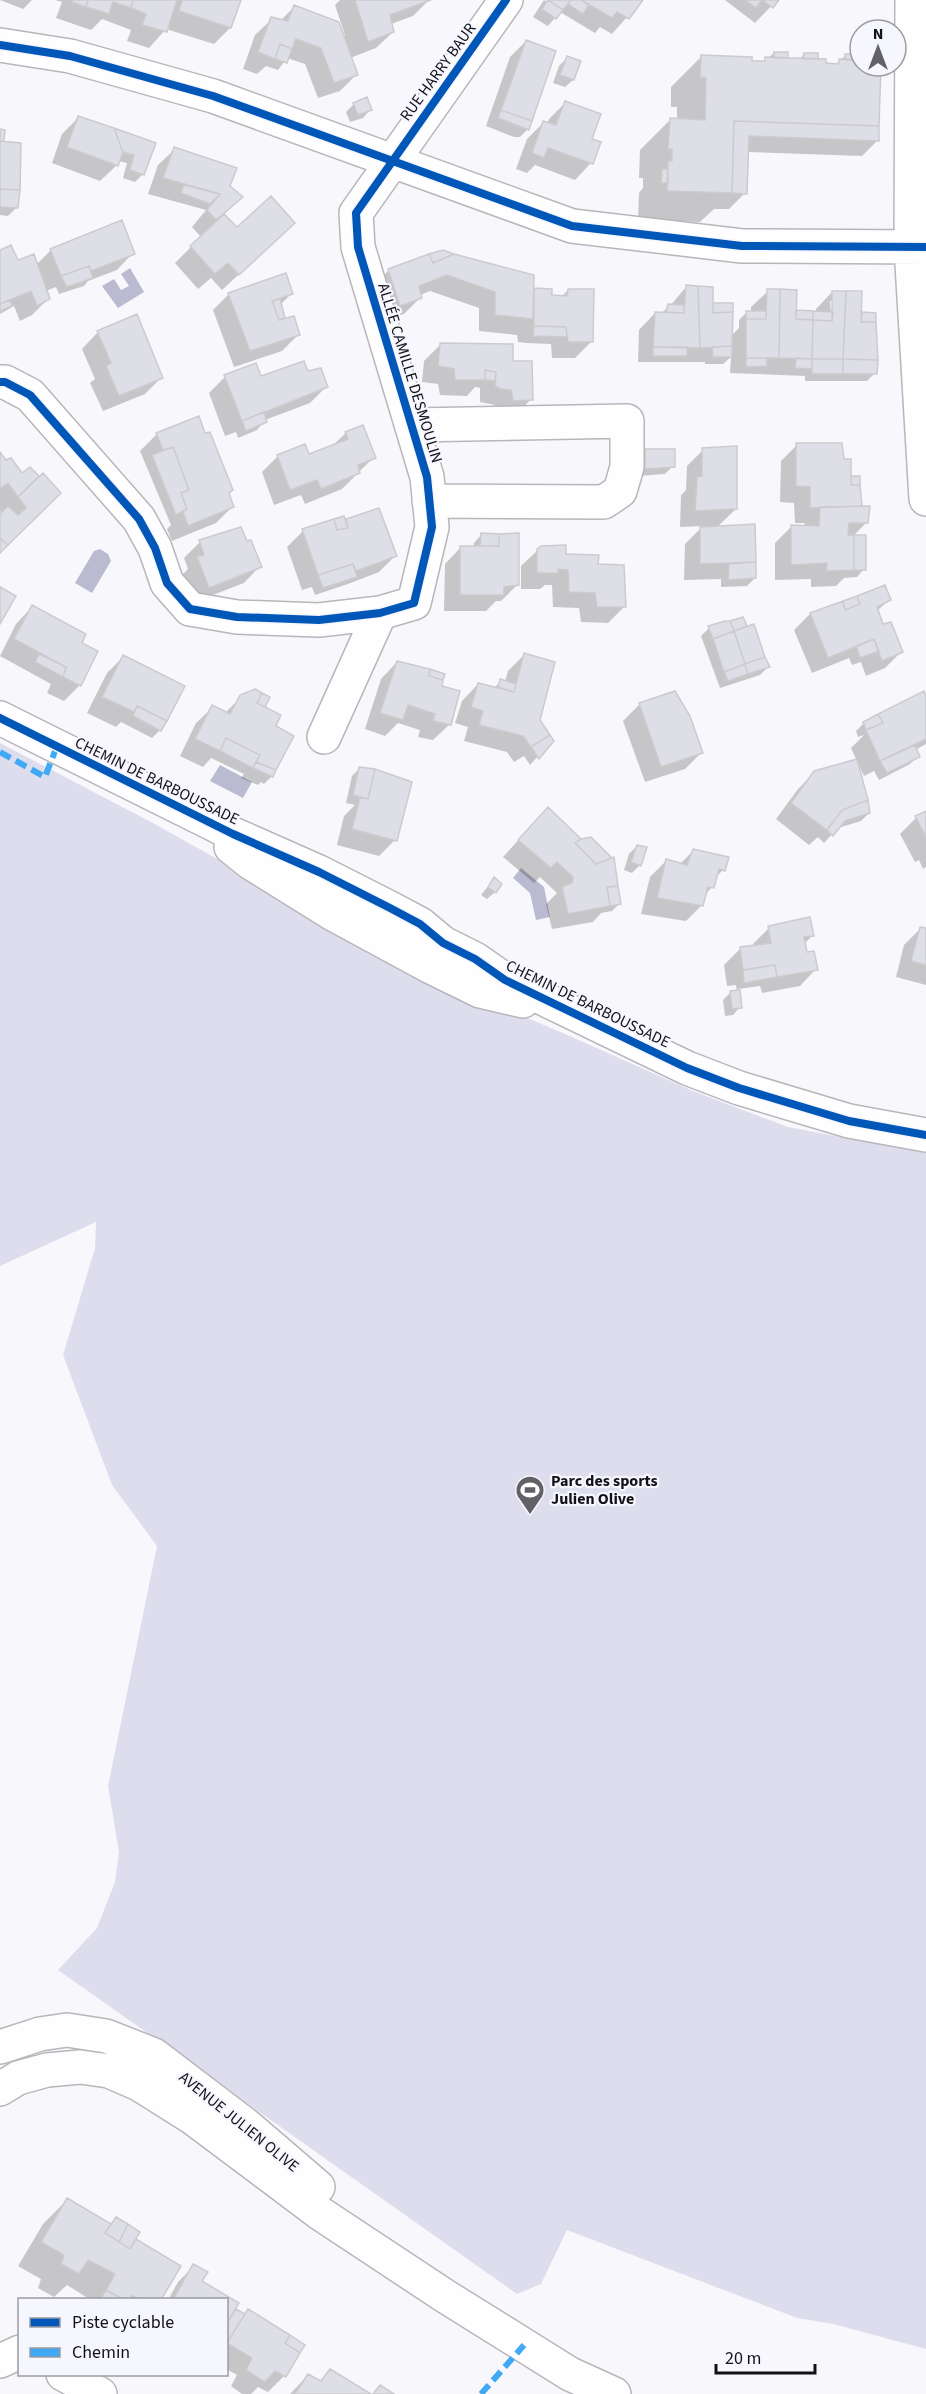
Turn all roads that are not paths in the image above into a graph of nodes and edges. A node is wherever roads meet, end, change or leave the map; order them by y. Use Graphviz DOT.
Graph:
graph roads {
  1 [pos="506,0"];
  2 [pos="912,0"];
  3 [pos="0,45"];
  4 [pos="391,160"];
  5 [pos="919,247"];
  6 [pos="0,382"];
  7 [pos="412,426"];
  8 [pos="926,483"];
  9 [pos="429,501"];
  10 [pos="380,613"];
  11 [pos="0,718"];
  12 [pos="324,737"];
  13 [pos="926,1135"];
  14 [pos="0,2047"];
  15 [pos="0,2089"];
  16 [pos="445,2296"];
  17 [pos="18,2353"];
  18 [pos="0,2361"];
  19 [pos="67,2376"];
  20 [pos="100,2394"];
  21 [pos="614,2394"];
  1 -- 4 [label="street, RUE HARRY BAUR"];
  2 -- 5 [label="street"];
  3 -- 4 [label="street"];
  4 -- 5 [label="street"];
  4 -- 7 [label="street, ALLÉE CAMILLE DESMOULIN"];
  5 -- 8 [label="street"];
  6 -- 10 [label="street"];
  7 -- 9 [label="street, ALLÉE CAMILLE DESMOULIN"];
  7 -- 9 [label="street, ALLÉE CAMILLE DESMOULIN"];
  9 -- 10 [label="street, ALLÉE CAMILLE DESMOULIN"];
  10 -- 12 [label="street"];
  11 -- 13 [label="street, CHEMIN DE BARBOUSSADE"];
  14 -- 16 [label="street, AVENUE JULIEN OLIVE"];
  15 -- 16 [label="street, AVENUE JULIEN OLIVE"];
  16 -- 21 [label="street, AVENUE JULIEN OLIVE"];
  17 -- 18 [label="street"];
  19 -- 20 [label="street"];
}
